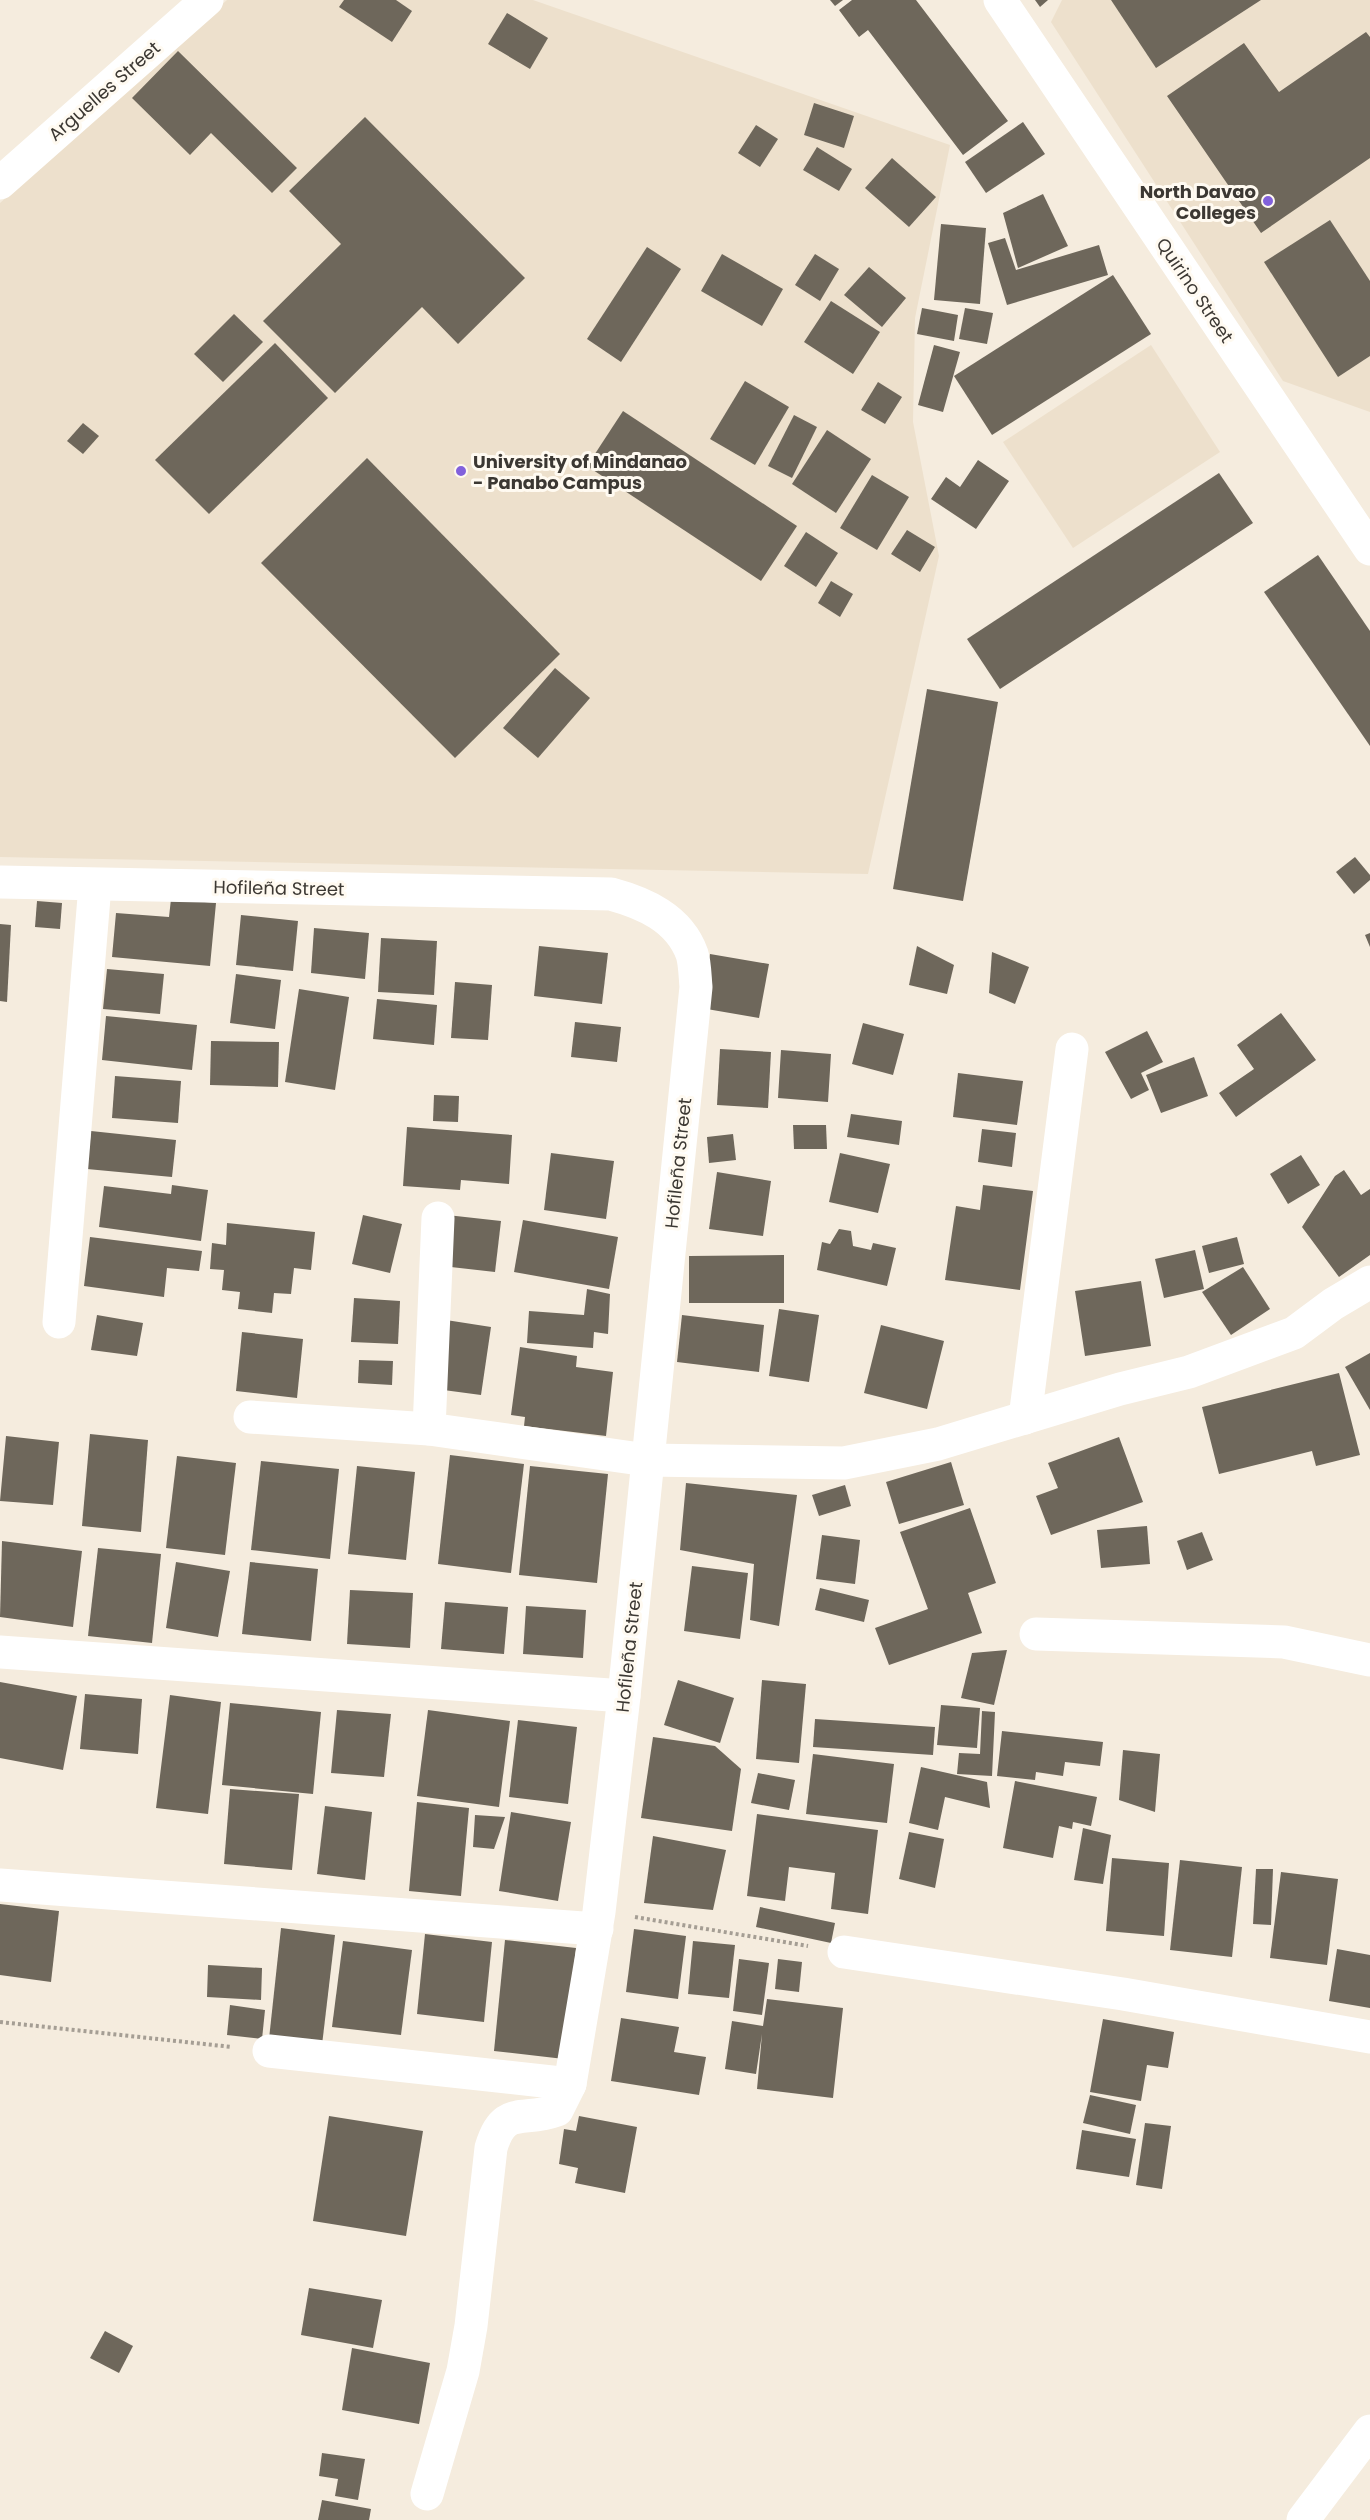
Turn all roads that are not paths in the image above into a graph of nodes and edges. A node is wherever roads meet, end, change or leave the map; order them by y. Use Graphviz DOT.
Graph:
graph roads {
  1 [pos="207,0"];
  2 [pos="1000,0"];
  3 [pos="0,183"];
  4 [pos="1370,549"];
  5 [pos="0,882"];
  6 [pos="95,885"];
  7 [pos="1072,1049"];
  8 [pos="438,1218"];
  9 [pos="1370,1282"];
  10 [pos="58,1322"];
  11 [pos="250,1417"];
  12 [pos="1025,1418"];
  13 [pos="429,1430"];
  14 [pos="647,1460"];
  15 [pos="1036,1634"];
  16 [pos="0,1652"];
  17 [pos="1370,1660"];
  18 [pos="624,1696"];
  19 [pos="0,1885"];
  20 [pos="598,1920"];
  21 [pos="844,1952"];
  22 [pos="1370,2037"];
  23 [pos="268,2051"];
  24 [pos="570,2084"];
  25 [pos="1370,2431"];
  26 [pos="427,2494"];
  27 [pos="1303,2520"];
  1 -- 3 [label="street, Arguelles Street"];
  2 -- 4 [label="street, Quirino Street"];
  5 -- 6 [label="street, Hofileña Street"];
  6 -- 10 [label="street"];
  6 -- 14 [label="street, Hofileña Street"];
  7 -- 12 [label="street"];
  8 -- 13 [label="street"];
  9 -- 12 [label="street"];
  11 -- 13 [label="street"];
  12 -- 14 [label="street"];
  13 -- 14 [label="street"];
  14 -- 18 [label="street, Hofileña Street"];
  15 -- 17 [label="street"];
  16 -- 18 [label="street"];
  18 -- 20 [label="street, Hofileña Street"];
  19 -- 20 [label="street"];
  20 -- 24 [label="street, Hofileña Street"];
  21 -- 22 [label="street"];
  23 -- 24 [label="street"];
  24 -- 26 [label="street, Hofileña Street"];
  25 -- 27 [label="street"];
}
